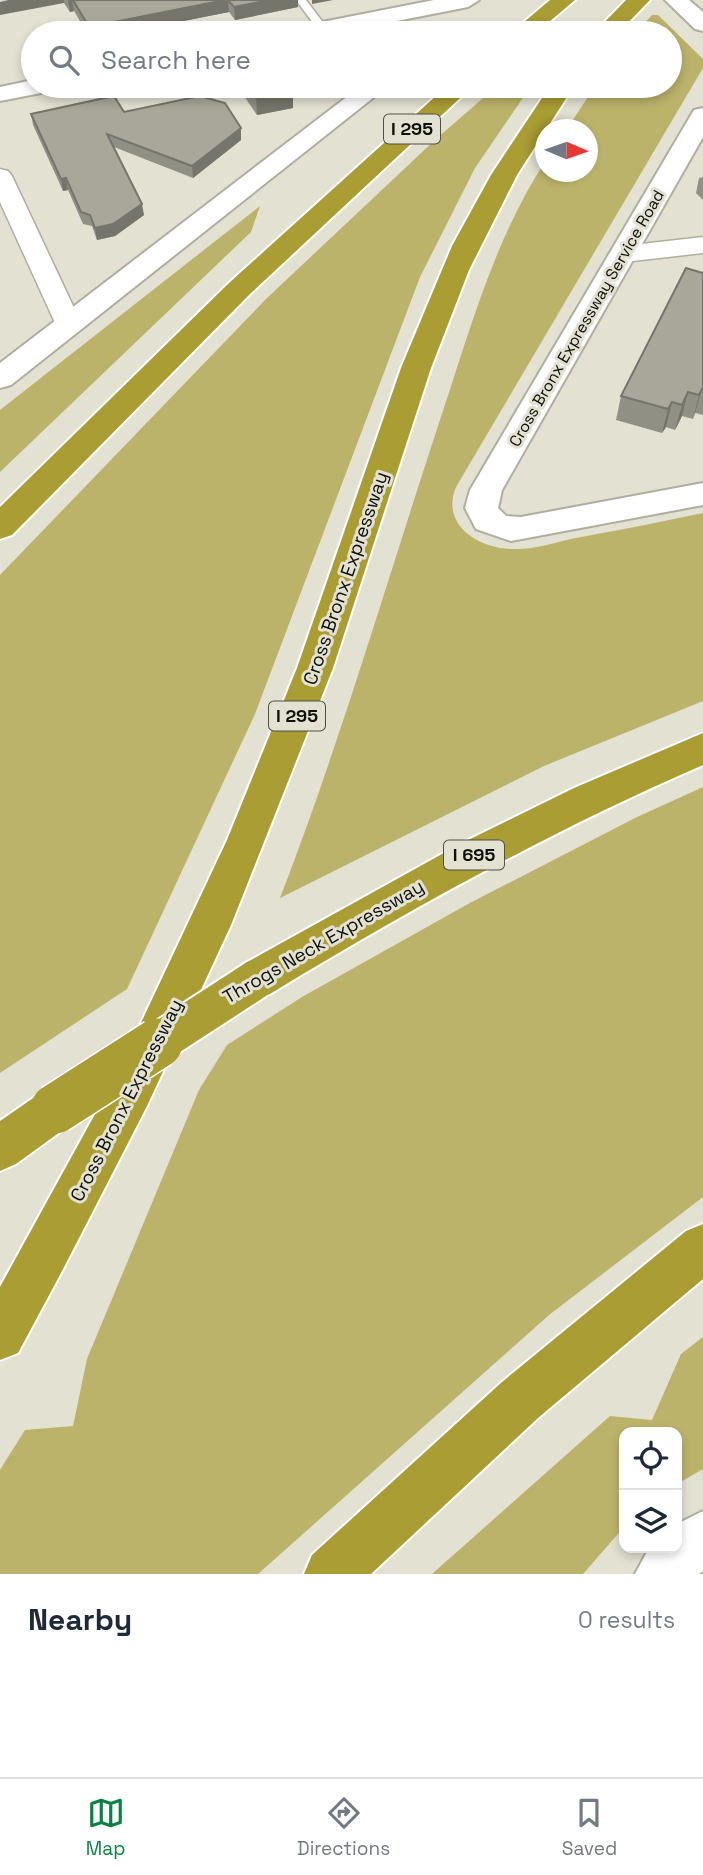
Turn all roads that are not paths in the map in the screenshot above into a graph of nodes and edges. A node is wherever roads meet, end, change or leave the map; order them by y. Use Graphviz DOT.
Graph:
graph roads {
  1 [pos="301,0"];
  2 [pos="468,0"];
  3 [pos="484,0"];
  4 [pos="564,0"];
  5 [pos="639,0"];
  6 [pos="676,0"];
  7 [pos="309,21"];
  8 [pos="363,21"];
  9 [pos="458,21"];
  10 [pos="537,21"];
  11 [pos="617,21"];
  12 [pos="703,24"];
  13 [pos="21,90"];
  14 [pos="0,94"];
  15 [pos="361,98"];
  16 [pos="448,98"];
  17 [pos="554,98"];
  18 [pos="703,115"];
  19 [pos="0,176"];
  20 [pos="703,245"];
  21 [pos="624,254"];
  22 [pos="69,325"];
  23 [pos="0,378"];
  24 [pos="703,494"];
  25 [pos="0,527"];
  26 [pos="703,748"];
  27 [pos="0,1148"];
  28 [pos="703,1248"];
  29 [pos="0,1335"];
  30 [pos="703,1538"];
  31 [pos="331,1574"];
  32 [pos="662,1574"];
  1 -- 7 [label="lane"];
  2 -- 8 [label="street"];
  3 -- 9 [label="street"];
  4 -- 10 [label="highway"];
  5 -- 11 [label="highway"];
  6 -- 12 [label="street"];
  13 -- 14 [label="street"];
  15 -- 22 [label="street"];
  16 -- 25 [label="highway, I 295"];
  17 -- 29 [label="highway, Cross Bronx Expressway / I 295"];
  18 -- 21 [label="street, Cross Bronx Expressway Service Road"];
  19 -- 22 [label="street"];
  20 -- 21 [label="street"];
  21 -- 24 [label="street, Cross Bronx Expressway Service Road"];
  22 -- 23 [label="street"];
  26 -- 27 [label="highway, Throgs Neck Expressway / I 695, bridge"];
  28 -- 31 [label="highway"];
  30 -- 32 [label="street"];
}
